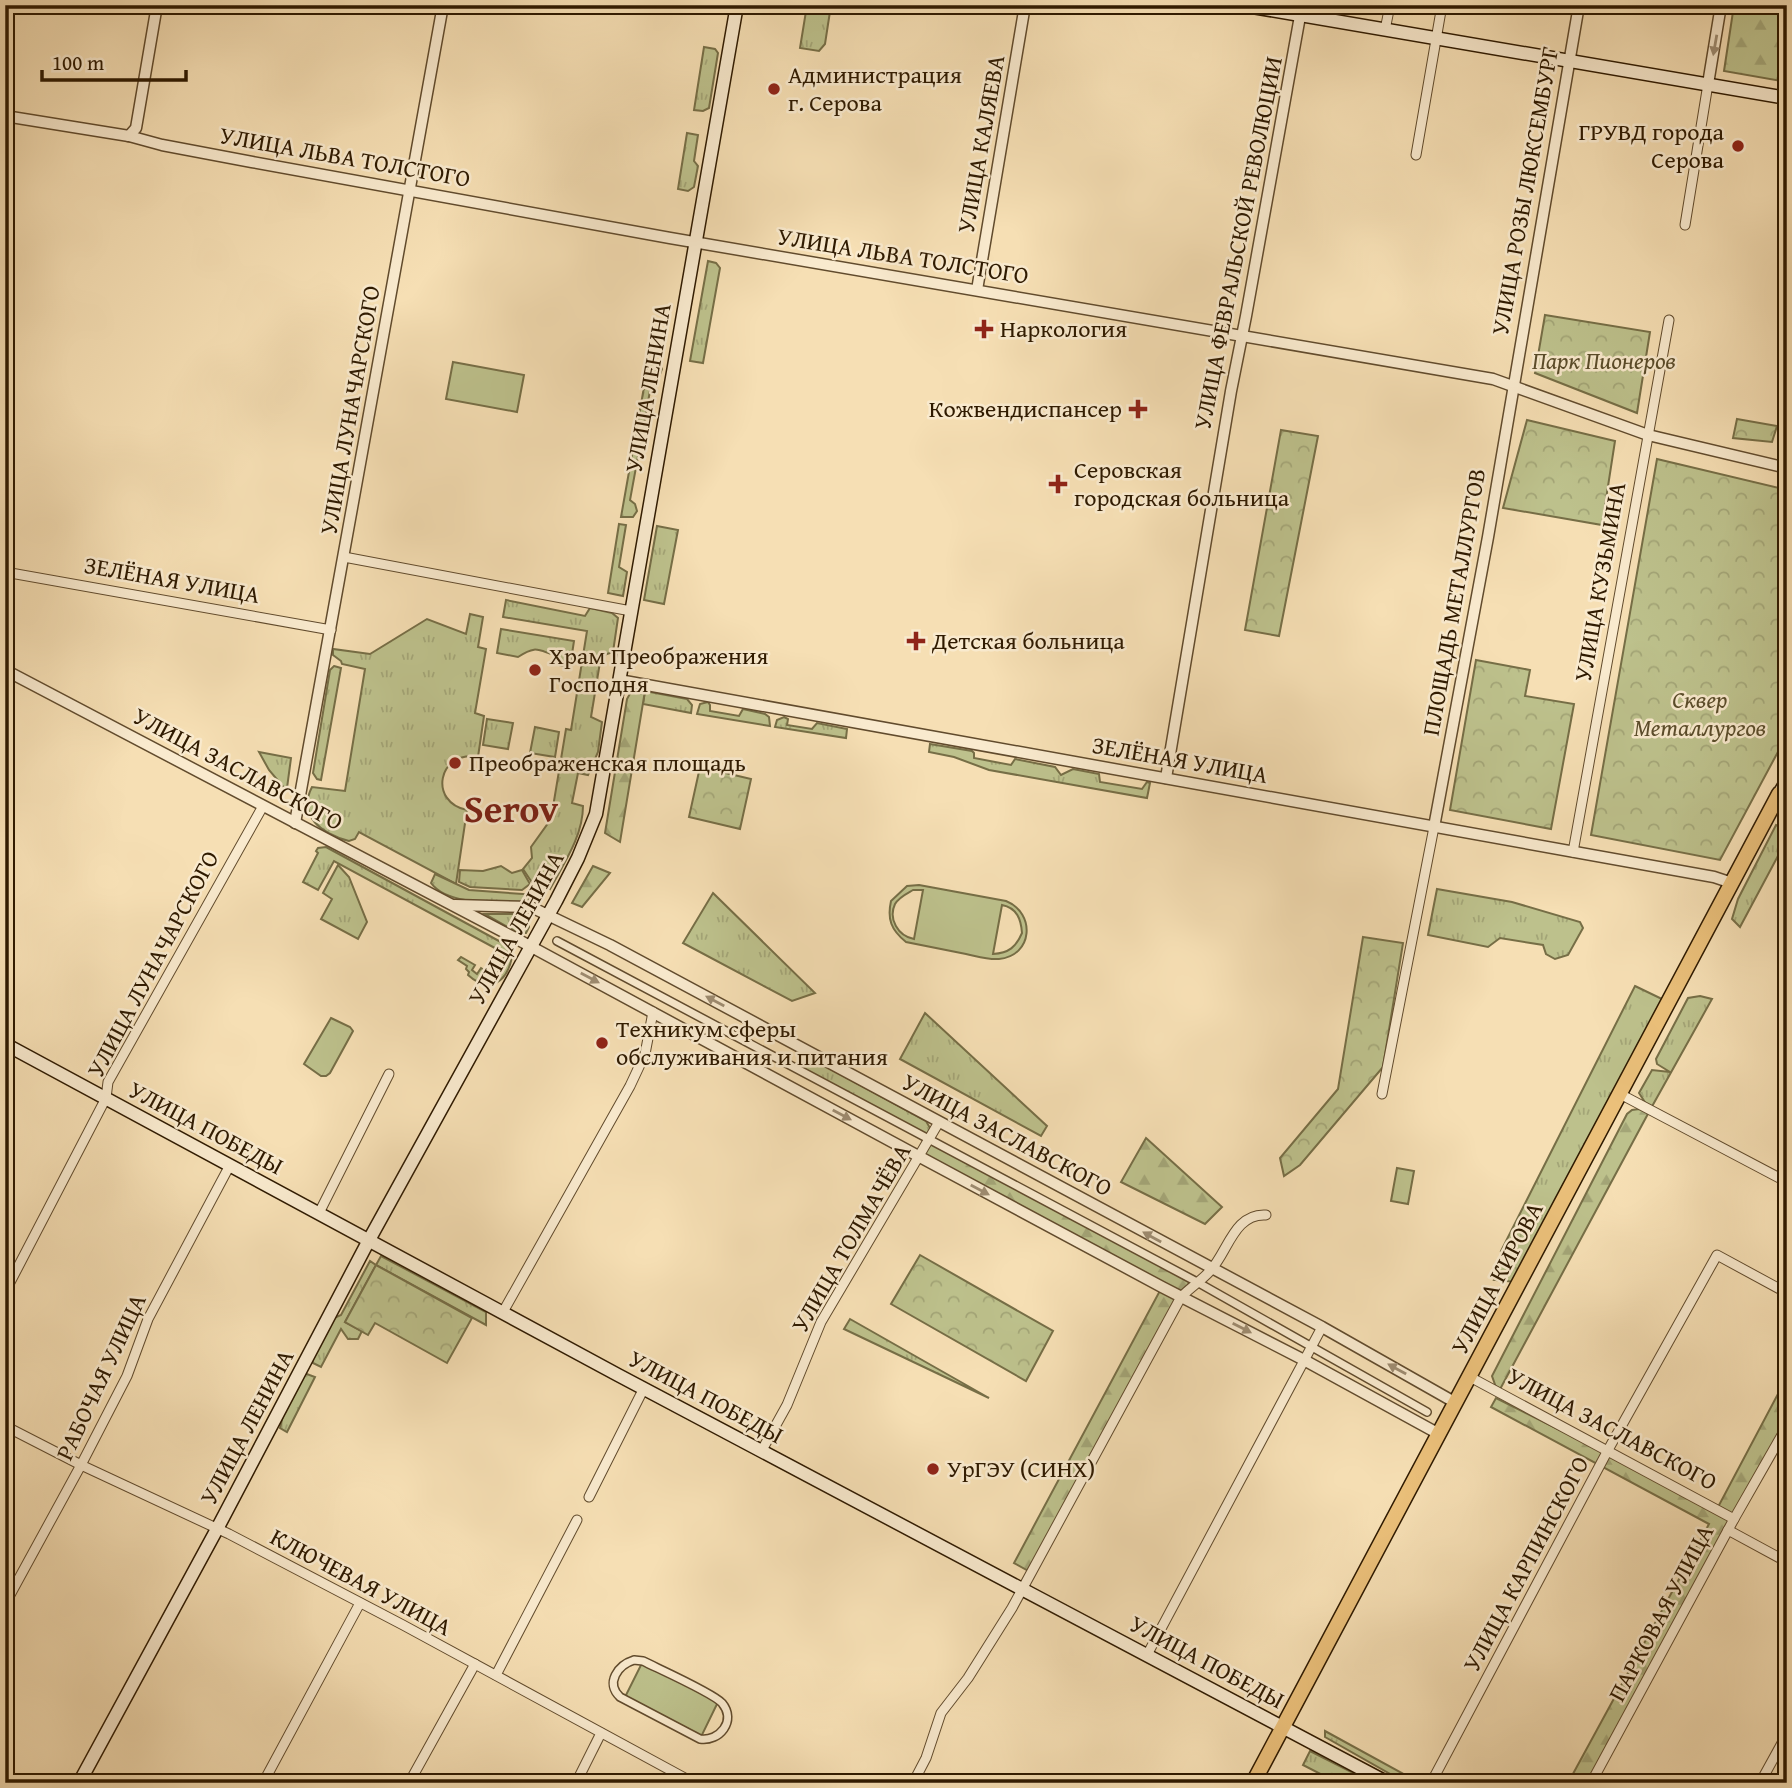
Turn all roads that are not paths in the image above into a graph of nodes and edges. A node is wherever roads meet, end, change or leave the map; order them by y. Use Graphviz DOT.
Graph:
graph roads {
  1 [pos="157,5"];
  2 [pos="443,5"];
  3 [pos="737,5"];
  4 [pos="1025,5"];
  5 [pos="1241,5"];
  6 [pos="1390,5"];
  7 [pos="1442,5"];
  8 [pos="1579,5"];
  9 [pos="1721,5"];
  10 [pos="1301,10"];
  11 [pos="1385,30"];
  12 [pos="1437,38"];
  13 [pos="1570,61"];
  14 [pos="1708,84"];
  15 [pos="1787,99"];
  16 [pos="5,116"];
  17 [pos="129,136"];
  18 [pos="1416,155"];
  19 [pos="411,190"];
  20 [pos="1685,225"];
  21 [pos="695,243"];
  22 [pos="977,289"];
  23 [pos="1669,320"];
  24 [pos="1241,335"];
  25 [pos="1513,385"];
  26 [pos="1648,435"];
  27 [pos="1787,467"];
  28 [pos="345,557"];
  29 [pos="5,572"];
  30 [pos="631,611"];
  31 [pos="331,629"];
  32 [pos="5,670"];
  33 [pos="619,680"];
  34 [pos="1166,778"];
  35 [pos="1787,780"];
  36 [pos="1783,796"];
  37 [pos="263,806"];
  38 [pos="295,823"];
  39 [pos="1434,827"];
  40 [pos="1573,852"];
  41 [pos="1732,883"];
  42 [pos="452,905"];
  43 [pos="547,915"];
  44 [pos="557,941"];
  45 [pos="530,946"];
  46 [pos="653,1012"];
  47 [pos="5,1044"];
  48 [pos="389,1074"];
  49 [pos="1382,1094"];
  50 [pos="1620,1094"];
  51 [pos="106,1098"];
  52 [pos="939,1122"];
  53 [pos="929,1140"];
  54 [pos="920,1157"];
  55 [pos="230,1166"];
  56 [pos="1787,1182"];
  57 [pos="319,1213"];
  58 [pos="1266,1215"];
  59 [pos="369,1240"];
  60 [pos="1212,1270"];
  61 [pos="1197,1282"];
  62 [pos="5,1292"];
  63 [pos="1787,1293"];
  64 [pos="1181,1297"];
  65 [pos="503,1312"];
  66 [pos="1322,1327"];
  67 [pos="1311,1348"];
  68 [pos="1304,1360"];
  69 [pos="1470,1377"];
  70 [pos="645,1388"];
  71 [pos="1456,1403"];
  72 [pos="1427,1412"];
  73 [pos="5,1426"];
  74 [pos="1787,1426"];
  75 [pos="1439,1434"];
  76 [pos="762,1450"];
  77 [pos="1608,1450"];
  78 [pos="81,1465"];
  79 [pos="589,1497"];
  80 [pos="1734,1518"];
  81 [pos="577,1520"];
  82 [pos="217,1529"];
  83 [pos="1728,1530"];
  84 [pos="1787,1562"];
  85 [pos="1023,1588"];
  86 [pos="360,1603"];
  87 [pos="5,1604"];
  88 [pos="1147,1655"];
  89 [pos="475,1664"];
  90 [pos="496,1675"];
  91 [pos="624,1699"];
  92 [pos="1283,1727"];
  93 [pos="601,1733"];
  94 [pos="1787,1734"];
  95 [pos="5,1779"];
  96 [pos="14,1783"];
  97 [pos="79,1783"];
  98 [pos="263,1783"];
  99 [pos="409,1783"];
  100 [pos="576,1783"];
  101 [pos="694,1783"];
  102 [pos="914,1783"];
  103 [pos="1253,1783"];
  104 [pos="1388,1783"];
  105 [pos="1431,1783"];
  106 [pos="1591,1783"];
  107 [pos="1760,1783"];
  1 -- 17 [label="street"];
  2 -- 19 [label="street, УЛИЦА ЛУНАЧАРСКОГО"];
  3 -- 21 [label="main road, УЛИЦА ЛЕНИНА"];
  4 -- 22 [label="street, УЛИЦА КАЛЯЕВА"];
  5 -- 10 [label="main road"];
  6 -- 11 [label="street"];
  7 -- 12 [label="street"];
  8 -- 13 [label="street, УЛИЦА РОЗЫ ЛЮКСЕМБУРГ"];
  9 -- 14 [label="street, one-way"];
  10 -- 11 [label="main road"];
  10 -- 24 [label="street, УЛИЦА ФЕВРАЛЬСКОЙ РЕВОЛЮЦИИ"];
  11 -- 12 [label="main road"];
  12 -- 13 [label="main road"];
  12 -- 18 [label="street"];
  13 -- 14 [label="main road"];
  13 -- 25 [label="street, УЛИЦА РОЗЫ ЛЮКСЕМБУРГ"];
  14 -- 15 [label="main road"];
  14 -- 20 [label="street"];
  16 -- 17 [label="street, УЛИЦА ЛЬВА ТОЛСТОГО"];
  17 -- 19 [label="street, УЛИЦА ЛЬВА ТОЛСТОГО"];
  19 -- 21 [label="street, УЛИЦА ЛЬВА ТОЛСТОГО"];
  19 -- 28 [label="street, УЛИЦА ЛУНАЧАРСКОГО"];
  21 -- 22 [label="street, УЛИЦА ЛЬВА ТОЛСТОГО"];
  21 -- 30 [label="main road, УЛИЦА ЛЕНИНА"];
  22 -- 24 [label="street, УЛИЦА ЛЬВА ТОЛСТОГО"];
  23 -- 26 [label="street, УЛИЦА КУЗЬМИНА"];
  24 -- 25 [label="street, УЛИЦА ЛЬВА ТОЛСТОГО"];
  24 -- 34 [label="street, УЛИЦА ФЕВРАЛЬСКОЙ РЕВОЛЮЦИИ"];
  25 -- 26 [label="street, УЛИЦА ЛЬВА ТОЛСТОГО"];
  25 -- 39 [label="street, ПЛОЩАДЬ МЕТАЛЛУРГОВ"];
  26 -- 27 [label="street, УЛИЦА ЛЬВА ТОЛСТОГО"];
  26 -- 40 [label="street, УЛИЦА КУЗЬМИНА"];
  28 -- 30 [label="street"];
  28 -- 31 [label="street, УЛИЦА ЛУНАЧАРСКОГО"];
  29 -- 31 [label="street, ЗЕЛЁНАЯ УЛИЦА"];
  30 -- 33 [label="main road, УЛИЦА ЛЕНИНА"];
  31 -- 38 [label="street, УЛИЦА ЛУНАЧАРСКОГО"];
  32 -- 37 [label="street, УЛИЦА ЗАСЛАВСКОГО"];
  33 -- 34 [label="street, ЗЕЛЁНАЯ УЛИЦА"];
  33 -- 43 [label="main road, УЛИЦА ЛЕНИНА"];
  34 -- 39 [label="street, ЗЕЛЁНАЯ УЛИЦА"];
  35 -- 36 [label="main road"];
  36 -- 41 [label="main road, УЛИЦА КИРОВА"];
  37 -- 38 [label="street, УЛИЦА ЗАСЛАВСКОГО"];
  37 -- 51 [label="street, УЛИЦА ЛУНАЧАРСКОГО"];
  38 -- 42 [label="street, УЛИЦА ЗАСЛАВСКОГО"];
  39 -- 40 [label="street, ЗЕЛЁНАЯ УЛИЦА"];
  39 -- 49 [label="street"];
  40 -- 41 [label="street, ЗЕЛЁНАЯ УЛИЦА"];
  41 -- 50 [label="main road, УЛИЦА КИРОВА"];
  42 -- 43 [label="street, УЛИЦА ЗАСЛАВСКОГО"];
  42 -- 45 [label="street, УЛИЦА ЗАСЛАВСКОГО"];
  43 -- 45 [label="main road, УЛИЦА ЛЕНИНА"];
  52 -- 43 [label="street, УЛИЦА ЗАСЛАВСКОГО, one-way"];
  44 -- 53 [label="street, УЛИЦА ЗАСЛАВСКОГО"];
  45 -- 46 [label="street, УЛИЦА ЗАСЛАВСКОГО, one-way"];
  45 -- 59 [label="main road, УЛИЦА ЛЕНИНА"];
  46 -- 54 [label="street, УЛИЦА ЗАСЛАВСКОГО, one-way"];
  46 -- 65 [label="street"];
  47 -- 51 [label="main road, УЛИЦА ПОБЕДЫ"];
  48 -- 57 [label="street"];
  50 -- 56 [label="street"];
  50 -- 69 [label="main road, УЛИЦА КИРОВА"];
  51 -- 55 [label="main road, УЛИЦА ПОБЕДЫ"];
  51 -- 62 [label="street, УЛИЦА ЛУНАЧАРСКОГО"];
  52 -- 53 [label="street, УЛИЦА ТОЛМАЧЁВА"];
  60 -- 52 [label="street, УЛИЦА ЗАСЛАВСКОГО, one-way"];
  53 -- 54 [label="street, УЛИЦА ТОЛМАЧЁВА"];
  53 -- 61 [label="street, УЛИЦА ЗАСЛАВСКОГО"];
  54 -- 64 [label="street, УЛИЦА ЗАСЛАВСКОГО, one-way"];
  54 -- 76 [label="street, УЛИЦА ТОЛМАЧЁВА"];
  55 -- 57 [label="main road, УЛИЦА ПОБЕДЫ"];
  55 -- 78 [label="street, РАБОЧАЯ УЛИЦА"];
  57 -- 59 [label="main road, УЛИЦА ПОБЕДЫ"];
  58 -- 60 [label="street"];
  59 -- 65 [label="main road, УЛИЦА ПОБЕДЫ"];
  59 -- 82 [label="main road, УЛИЦА ЛЕНИНА"];
  60 -- 61 [label="street"];
  60 -- 66 [label="street, УЛИЦА ЗАСЛАВСКОГО"];
  61 -- 64 [label="street"];
  61 -- 67 [label="street, УЛИЦА ЗАСЛАВСКОГО"];
  63 -- 77 [label="street, УЛИЦА КАРПИНСКОГО"];
  64 -- 68 [label="street, УЛИЦА ЗАСЛАВСКОГО, one-way"];
  64 -- 85 [label="street"];
  65 -- 70 [label="main road, УЛИЦА ПОБЕДЫ"];
  66 -- 67 [label="street"];
  71 -- 66 [label="street, УЛИЦА ЗАСЛАВСКОГО, one-way"];
  67 -- 68 [label="street"];
  67 -- 72 [label="street, УЛИЦА ЗАСЛАВСКОГО"];
  68 -- 75 [label="street, УЛИЦА ЗАСЛАВСКОГО"];
  68 -- 88 [label="street"];
  69 -- 71 [label="main road, УЛИЦА КИРОВА"];
  69 -- 77 [label="street, УЛИЦА ЗАСЛАВСКОГО"];
  70 -- 76 [label="main road, УЛИЦА ПОБЕДЫ"];
  70 -- 79 [label="street"];
  71 -- 75 [label="main road, УЛИЦА КИРОВА"];
  73 -- 78 [label="street, КЛЮЧЕВАЯ УЛИЦА"];
  74 -- 80 [label="street, ПАРКОВАЯ УЛИЦА"];
  75 -- 92 [label="main road, УЛИЦА КИРОВА"];
  76 -- 85 [label="main road, УЛИЦА ПОБЕДЫ"];
  77 -- 80 [label="street, УЛИЦА ЗАСЛАВСКОГО"];
  77 -- 105 [label="street, УЛИЦА КАРПИНСКОГО"];
  78 -- 82 [label="street, КЛЮЧЕВАЯ УЛИЦА"];
  78 -- 87 [label="street, РАБОЧАЯ УЛИЦА"];
  80 -- 83 [label="street, ПАРКОВАЯ УЛИЦА"];
  81 -- 90 [label="street"];
  82 -- 86 [label="street, КЛЮЧЕВАЯ УЛИЦА"];
  82 -- 97 [label="main road, УЛИЦА ЛЕНИНА"];
  83 -- 84 [label="street"];
  83 -- 106 [label="street, ПАРКОВАЯ УЛИЦА"];
  85 -- 88 [label="main road, УЛИЦА ПОБЕДЫ"];
  85 -- 102 [label="street"];
  86 -- 89 [label="street, КЛЮЧЕВАЯ УЛИЦА"];
  86 -- 98 [label="street"];
  88 -- 92 [label="main road, УЛИЦА ПОБЕДЫ"];
  89 -- 90 [label="street, КЛЮЧЕВАЯ УЛИЦА"];
  89 -- 99 [label="street"];
  90 -- 93 [label="street, КЛЮЧЕВАЯ УЛИЦА"];
  91 -- 91 [label="street"];
  92 -- 103 [label="main road, УЛИЦА КИРОВА"];
  92 -- 104 [label="main road, УЛИЦА ПОБЕДЫ"];
  93 -- 100 [label="street"];
  93 -- 101 [label="street, КЛЮЧЕВАЯ УЛИЦА"];
  94 -- 107 [label="street"];
  95 -- 96 [label="street"];
}
